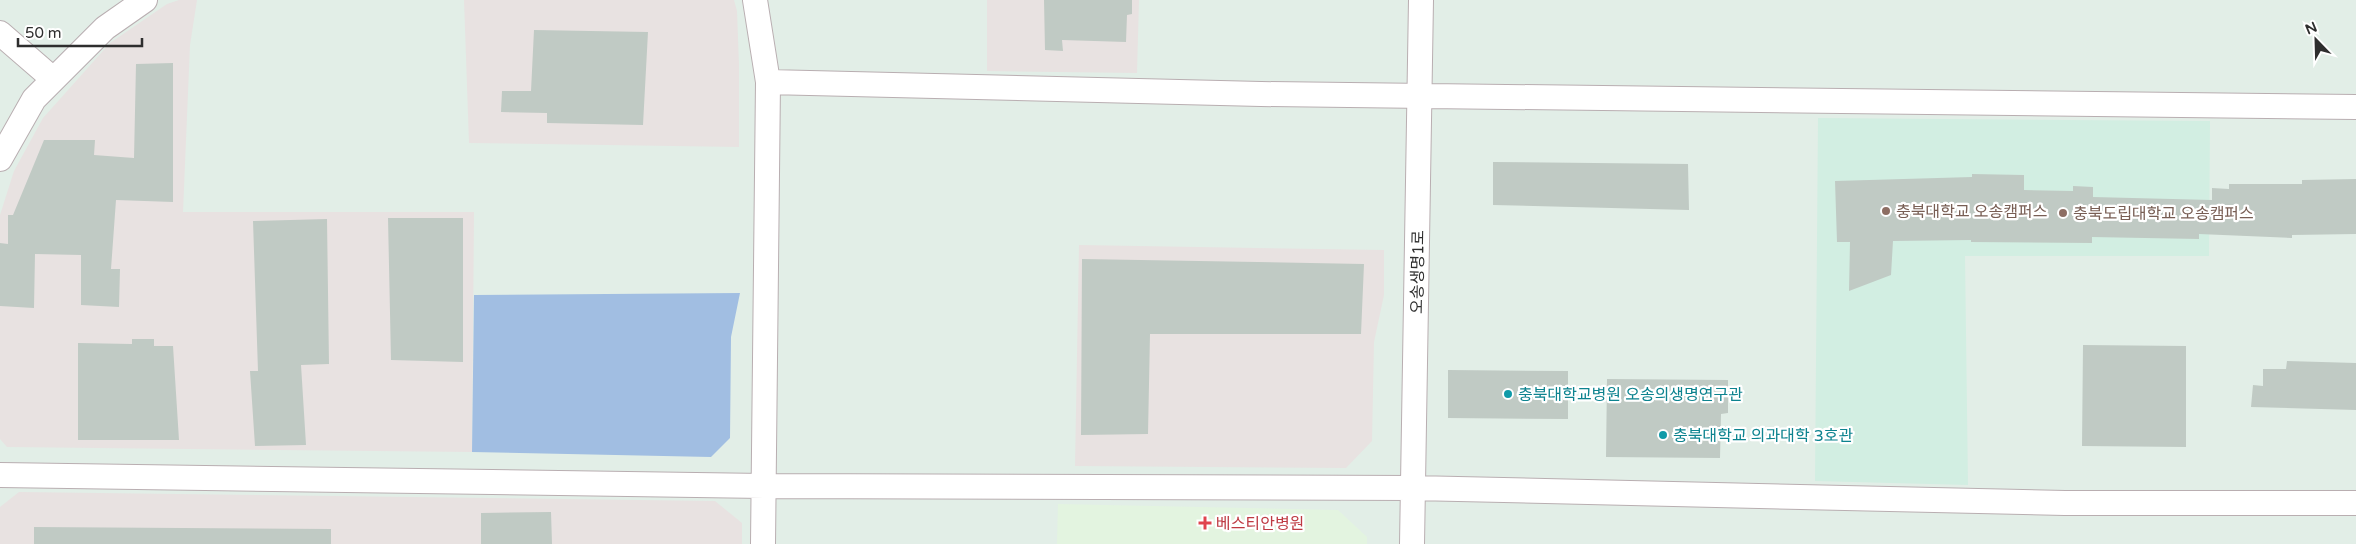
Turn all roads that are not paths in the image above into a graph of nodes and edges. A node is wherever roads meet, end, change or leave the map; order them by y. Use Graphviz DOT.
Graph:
graph roads {
  1 [pos="145,0"];
  2 [pos="755,0"];
  3 [pos="1421,0"];
  4 [pos="0,33"];
  5 [pos="53,79"];
  6 [pos="768,82"];
  7 [pos="1420,96"];
  8 [pos="2356,107"];
  9 [pos="0,159"];
  10 [pos="0,475"];
  11 [pos="765,486"];
  12 [pos="1413,488"];
  13 [pos="2356,504"];
  14 [pos="763,544"];
  15 [pos="1412,544"];
  1 -- 5 [label="street"];
  2 -- 6 [label="street"];
  3 -- 7 [label="street, 오송생명1로"];
  4 -- 5 [label="street"];
  5 -- 9 [label="street"];
  6 -- 7 [label="street"];
  6 -- 11 [label="street"];
  7 -- 8 [label="street"];
  7 -- 12 [label="street, 오송생명1로"];
  10 -- 11 [label="street"];
  11 -- 12 [label="street"];
  11 -- 14 [label="street"];
  12 -- 13 [label="street"];
  12 -- 15 [label="street, 오송생명1로"];
}
